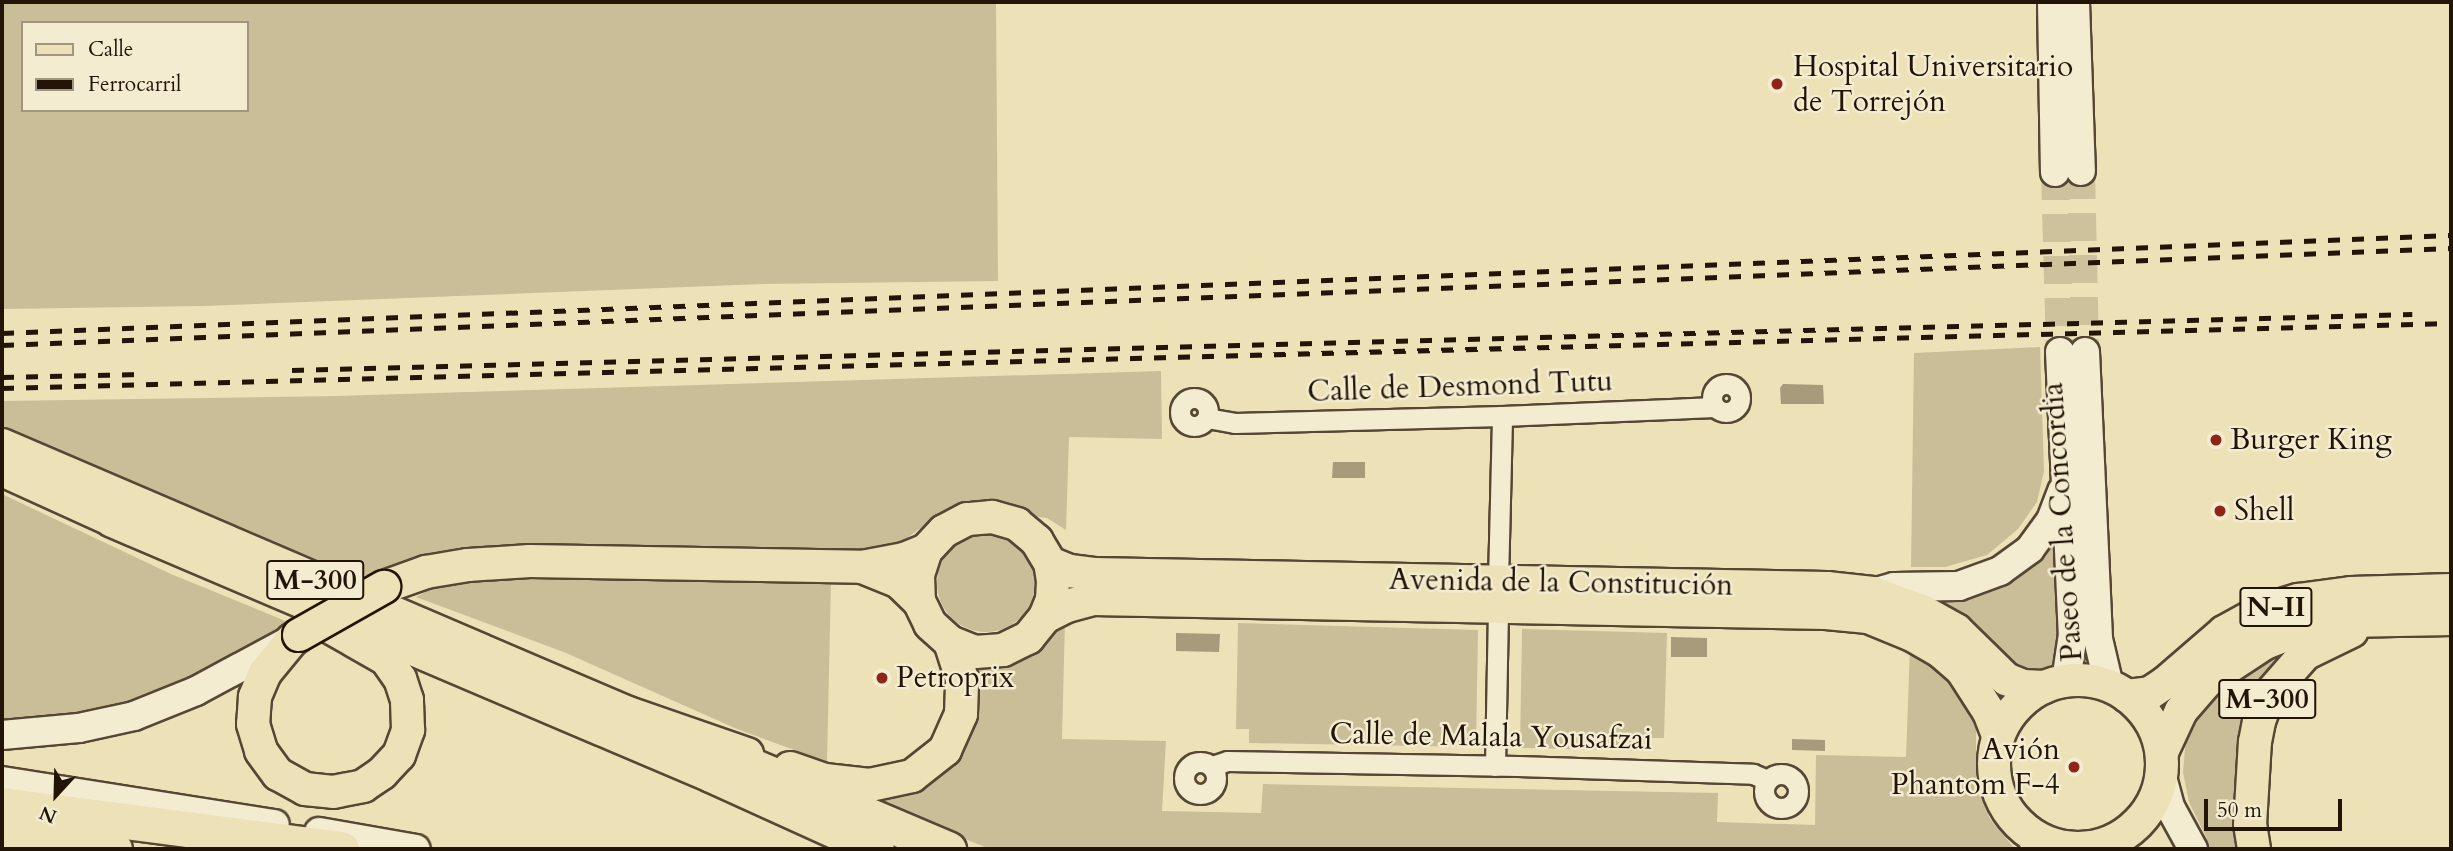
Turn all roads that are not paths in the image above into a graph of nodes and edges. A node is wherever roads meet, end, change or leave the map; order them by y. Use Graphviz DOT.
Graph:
graph roads {
  1 [pos="2052,2"];
  2 [pos="2075,2"];
  3 [pos="1715,407"];
  4 [pos="1502,416"];
  5 [pos="1207,418"];
  6 [pos="2,445"];
  7 [pos="2,470"];
  8 [pos="2066,482"];
  9 [pos="112,519"];
  10 [pos="926,550"];
  11 [pos="1050,563"];
  12 [pos="862,567"];
  13 [pos="2451,590"];
  14 [pos="1873,593"];
  15 [pos="1499,594"];
  16 [pos="919,601"];
  17 [pos="1045,617"];
  18 [pos="2451,619"];
  19 [pos="2390,621"];
  20 [pos="296,637"];
  21 [pos="950,642"];
  22 [pos="2055,684"];
  23 [pos="2118,691"];
  24 [pos="628,713"];
  25 [pos="2,735"];
  26 [pos="1998,735"];
  27 [pos="2162,762"];
  28 [pos="1212,766"];
  29 [pos="1495,766"];
  30 [pos="1768,780"];
  31 [pos="2,781"];
  32 [pos="2,804"];
  33 [pos="2,834"];
  34 [pos="2033,841"];
  35 [pos="2097,848"];
  36 [pos="114,849"];
  37 [pos="341,849"];
  38 [pos="416,849"];
  39 [pos="876,849"];
  40 [pos="948,849"];
  41 [pos="2193,849"];
  42 [pos="2254,849"];
  1 -- 2 [label="street"];
  3 -- 4 [label="street, Calle de Desmond Tutu"];
  4 -- 5 [label="street, Calle de Desmond Tutu"];
  4 -- 15 [label="street"];
  6 -- 24 [label="main road, M-300"];
  7 -- 9 [label="main road, M-300"];
  8 -- 14 [label="street"];
  8 -- 22 [label="street, Paseo de la Concordia"];
  8 -- 23 [label="street, Paseo de la Concordia"];
  9 -- 20 [label="main road"];
  9 -- 39 [label="highway, M-300"];
  10 -- 11 [label="main road"];
  10 -- 12 [label="main road"];
  10 -- 16 [label="main road"];
  11 -- 15 [label="main road, Avenida de la Constitución"];
  11 -- 17 [label="main road"];
  12 -- 16 [label="main road"];
  12 -- 20 [label="main road, bridge"];
  13 -- 23 [label="main road, N-II"];
  14 -- 15 [label="main road, Avenida de la Constitución"];
  14 -- 22 [label="main road, Avenida de la Constitución"];
  15 -- 17 [label="main road, Avenida de la Constitución"];
  15 -- 26 [label="main road, Avenida de la Constitución"];
  15 -- 29 [label="street"];
  16 -- 21 [label="main road"];
  17 -- 21 [label="main road"];
  18 -- 19 [label="main road, N-II"];
  19 -- 27 [label="main road, N-II"];
  19 -- 42 [label="main road, M-300"];
  20 -- 25 [label="street"];
  21 -- 24 [label="main road"];
  22 -- 23 [label="main road, N-II"];
  22 -- 26 [label="main road, N-II"];
  23 -- 27 [label="main road"];
  24 -- 40 [label="highway, M-300"];
  26 -- 34 [label="main road, N-II"];
  27 -- 35 [label="main road, N-II"];
  27 -- 41 [label="street"];
  28 -- 29 [label="street, Calle de Malala Yousafzai"];
  29 -- 30 [label="street, Calle de Malala Yousafzai"];
  31 -- 38 [label="street"];
  32 -- 37 [label="highway"];
  33 -- 36 [label="highway"];
  34 -- 35 [label="main road, N-II"];
}
